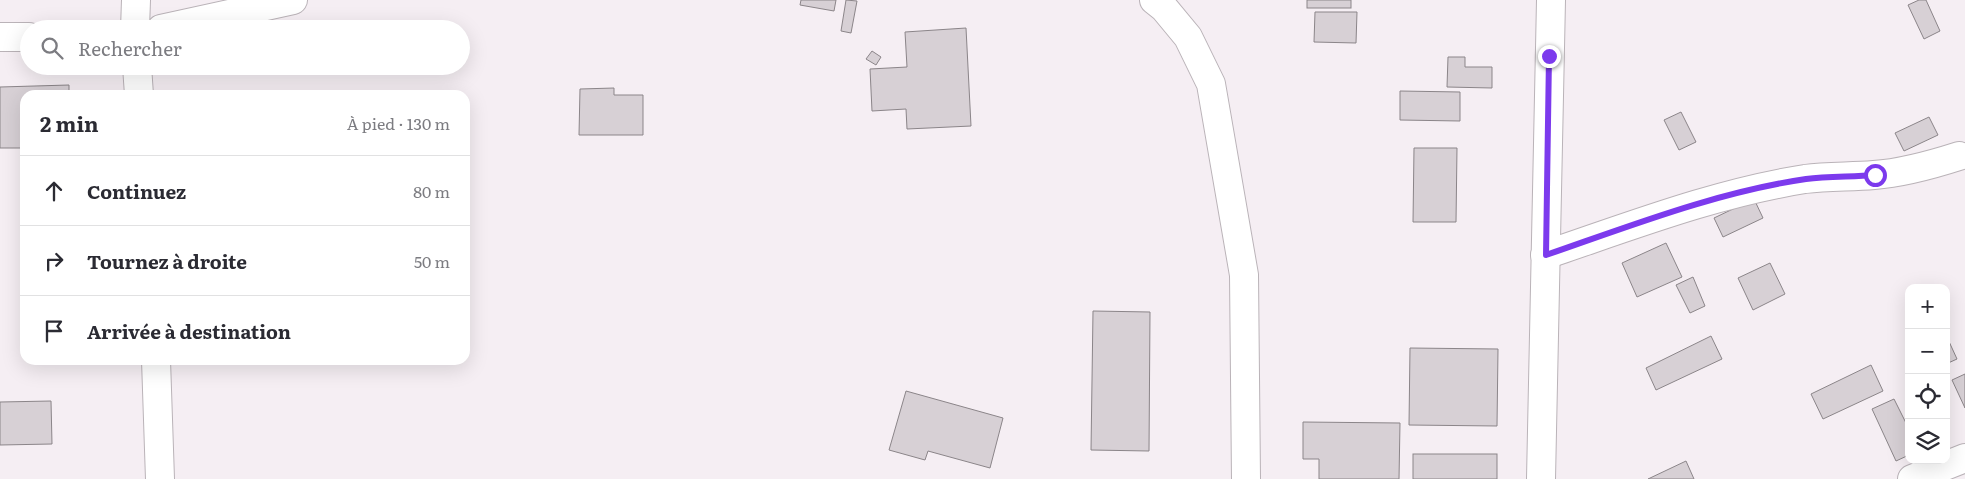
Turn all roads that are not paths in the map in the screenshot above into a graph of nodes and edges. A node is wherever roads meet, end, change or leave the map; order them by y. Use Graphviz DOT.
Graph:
graph roads {
  1 [pos="136,0"];
  2 [pos="293,0"];
  3 [pos="1154,0"];
  4 [pos="1551,0"];
  5 [pos="135,20"];
  6 [pos="202,20"];
  7 [pos="0,37"];
  8 [pos="20,37"];
  9 [pos="137,75"];
  10 [pos="138,90"];
  11 [pos="1959,156"];
  12 [pos="1546,255"];
  13 [pos="156,365"];
  14 [pos="1965,458"];
  15 [pos="160,479"];
  16 [pos="1246,479"];
  17 [pos="1541,479"];
  18 [pos="1912,479"];
  1 -- 5 [label="street"];
  2 -- 6 [label="street"];
  3 -- 16 [label="street"];
  4 -- 12 [label="street"];
  7 -- 8 [label="street"];
  9 -- 10 [label="street"];
  11 -- 12 [label="street"];
  12 -- 17 [label="street"];
  13 -- 15 [label="street"];
  14 -- 18 [label="street"];
}
